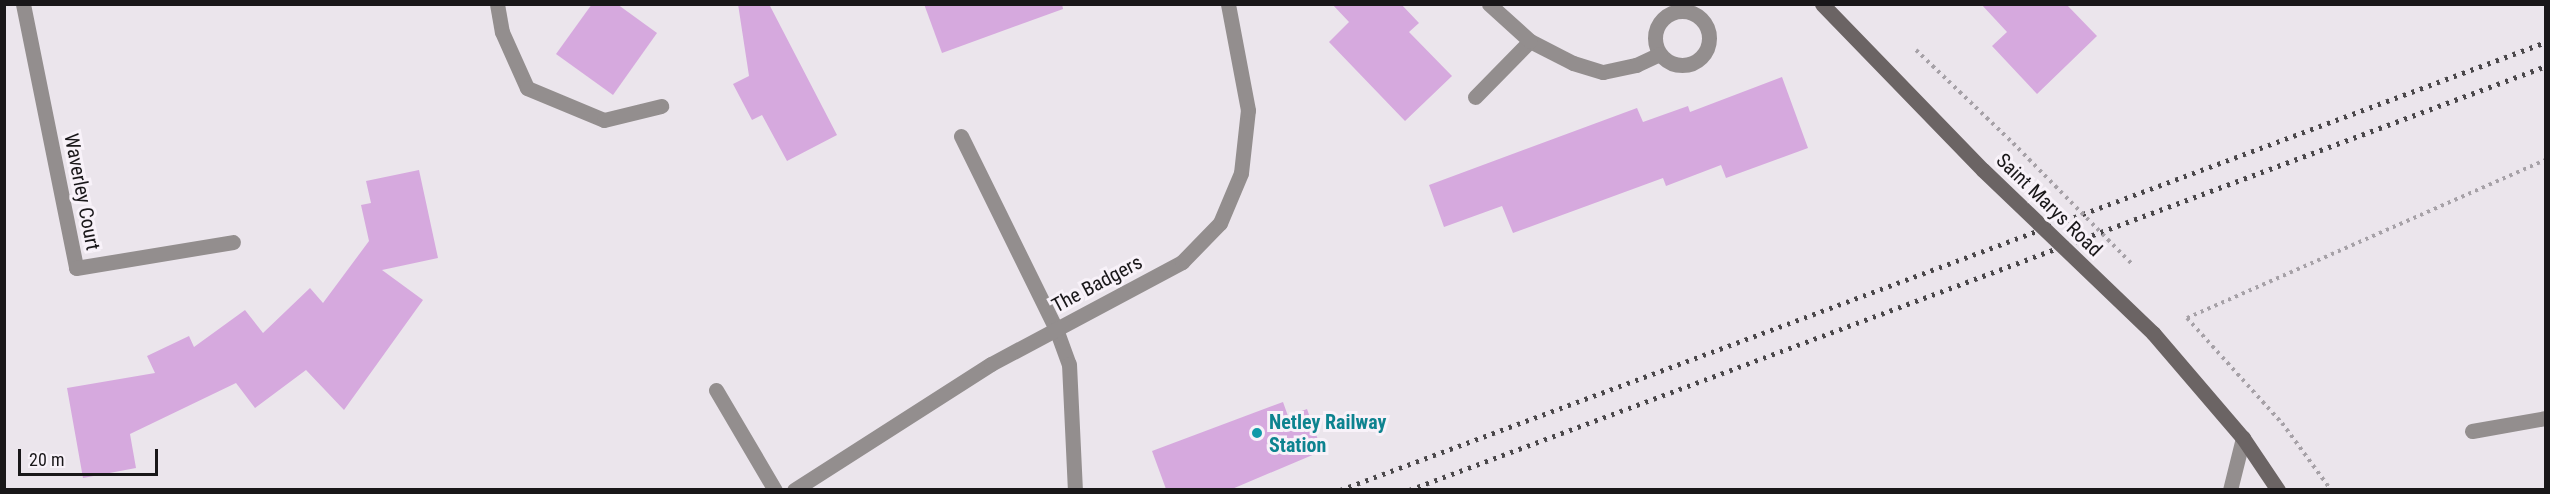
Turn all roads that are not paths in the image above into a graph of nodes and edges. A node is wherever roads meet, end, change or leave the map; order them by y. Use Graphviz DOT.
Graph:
graph roads {
  1 [pos="23,4"];
  2 [pos="497,4"];
  3 [pos="1228,4"];
  4 [pos="1489,4"];
  5 [pos="1822,4"];
  6 [pos="1530,41"];
  7 [pos="1660,54"];
  8 [pos="1475,97"];
  9 [pos="661,106"];
  10 [pos="961,136"];
  11 [pos="232,242"];
  12 [pos="1056,329"];
  13 [pos="716,390"];
  14 [pos="2546,418"];
  15 [pos="2472,431"];
  16 [pos="2243,438"];
  17 [pos="775,489"];
  18 [pos="794,489"];
  19 [pos="1075,489"];
  20 [pos="2230,489"];
  21 [pos="2278,489"];
  1 -- 11 [label="street, Waverley Court"];
  2 -- 9 [label="street"];
  3 -- 12 [label="street, The Badgers"];
  4 -- 6 [label="street"];
  5 -- 16 [label="street, Saint Marys Road, bridge"];
  6 -- 7 [label="street"];
  6 -- 8 [label="street"];
  10 -- 12 [label="street"];
  12 -- 18 [label="street, The Badgers"];
  12 -- 19 [label="street"];
  13 -- 17 [label="street"];
  14 -- 15 [label="street"];
  16 -- 20 [label="street"];
  16 -- 21 [label="street, Saint Marys Road"];
}
